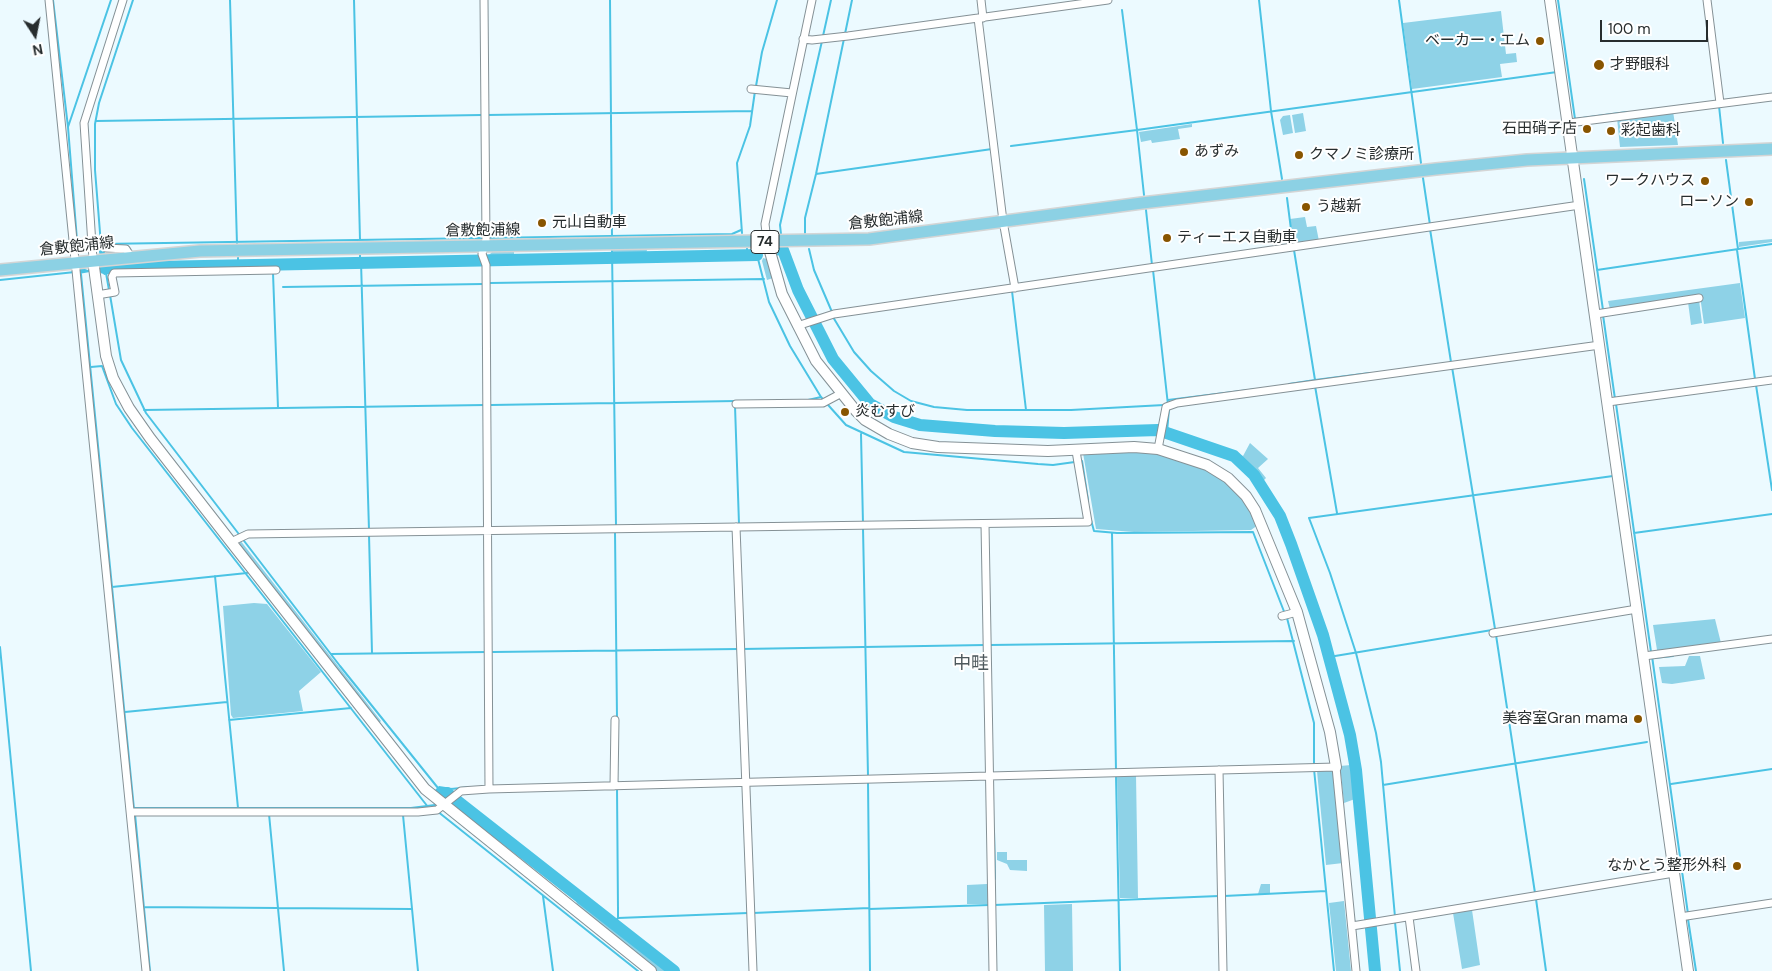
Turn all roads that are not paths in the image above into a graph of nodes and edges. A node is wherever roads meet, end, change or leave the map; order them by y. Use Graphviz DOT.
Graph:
graph roads {
  1 [pos="49,0"];
  2 [pos="123,0"];
  3 [pos="484,0"];
  4 [pos="812,0"];
  5 [pos="981,0"];
  6 [pos="1108,0"];
  7 [pos="1550,0"];
  8 [pos="1707,0"];
  9 [pos="981,17"];
  10 [pos="803,39"];
  11 [pos="754,89"];
  12 [pos="792,93"];
  13 [pos="1772,97"];
  14 [pos="1720,103"];
  15 [pos="1574,123"];
  16 [pos="1772,149"];
  17 [pos="1574,158"];
  18 [pos="1580,205"];
  19 [pos="1003,221"];
  20 [pos="767,242"];
  21 [pos="106,248"];
  22 [pos="485,248"];
  23 [pos="131,257"];
  24 [pos="94,267"];
  25 [pos="76,269"];
  26 [pos="0,270"];
  27 [pos="274,270"];
  28 [pos="1013,288"];
  29 [pos="105,293"];
  30 [pos="1699,298"];
  31 [pos="1601,313"];
  32 [pos="797,326"];
  33 [pos="1600,345"];
  34 [pos="1772,380"];
  35 [pos="840,394"];
  36 [pos="1613,401"];
  37 [pos="736,404"];
  38 [pos="1158,449"];
  39 [pos="1077,458"];
  40 [pos="985,524"];
  41 [pos="736,528"];
  42 [pos="488,531"];
  43 [pos="237,538"];
  44 [pos="1638,609"];
  45 [pos="1495,632"];
  46 [pos="1772,639"];
  47 [pos="1649,656"];
  48 [pos="615,720"];
  49 [pos="1336,767"];
  50 [pos="1219,770"];
  51 [pos="990,775"];
  52 [pos="746,781"];
  53 [pos="614,784"];
  54 [pos="490,789"];
  55 [pos="444,804"];
  56 [pos="134,811"];
  57 [pos="1674,873"];
  58 [pos="1772,903"];
  59 [pos="1686,916"];
  60 [pos="1409,917"];
  61 [pos="1352,926"];
  62 [pos="146,971"];
  63 [pos="651,971"];
  64 [pos="753,971"];
  65 [pos="993,971"];
  66 [pos="1223,971"];
  67 [pos="1356,971"];
  68 [pos="1416,971"];
  69 [pos="1688,971"];
  1 -- 25 [label="street"];
  2 -- 24 [label="street"];
  3 -- 22 [label="street"];
  4 -- 10 [label="street"];
  5 -- 9 [label="street"];
  6 -- 9 [label="street"];
  7 -- 15 [label="street"];
  8 -- 14 [label="street"];
  9 -- 10 [label="street"];
  9 -- 19 [label="street"];
  10 -- 12 [label="street"];
  11 -- 12 [label="street"];
  12 -- 20 [label="street"];
  13 -- 14 [label="street"];
  14 -- 15 [label="street"];
  15 -- 17 [label="street"];
  16 -- 17 [label="main road, 倉敷飽浦線 / 74"];
  17 -- 18 [label="street"];
  17 -- 19 [label="main road, 倉敷飽浦線 / 74"];
  18 -- 28 [label="street"];
  18 -- 31 [label="street"];
  19 -- 20 [label="main road, 倉敷飽浦線 / 74"];
  19 -- 28 [label="street"];
  20 -- 22 [label="main road, 倉敷飽浦線 / 74"];
  20 -- 32 [label="street"];
  21 -- 23 [label="street"];
  22 -- 23 [label="main road, 倉敷飽浦線 / 74"];
  22 -- 42 [label="street"];
  23 -- 24 [label="main road, 倉敷飽浦線 / 74"];
  24 -- 25 [label="main road, 倉敷飽浦線 / 74"];
  24 -- 29 [label="street"];
  25 -- 26 [label="main road, 倉敷飽浦線 / 74"];
  25 -- 56 [label="street"];
  27 -- 29 [label="street"];
  28 -- 32 [label="street"];
  29 -- 43 [label="street"];
  30 -- 31 [label="street"];
  31 -- 33 [label="street"];
  32 -- 35 [label="street"];
  33 -- 36 [label="street"];
  33 -- 38 [label="street"];
  34 -- 36 [label="street"];
  35 -- 37 [label="street"];
  35 -- 39 [label="street"];
  36 -- 44 [label="street"];
  38 -- 39 [label="street"];
  38 -- 49 [label="street"];
  39 -- 40 [label="street"];
  40 -- 41 [label="street"];
  40 -- 51 [label="street"];
  41 -- 42 [label="street"];
  41 -- 52 [label="street"];
  42 -- 43 [label="street"];
  42 -- 54 [label="street"];
  43 -- 55 [label="street"];
  44 -- 45 [label="street"];
  44 -- 47 [label="street"];
  46 -- 47 [label="street"];
  47 -- 57 [label="street"];
  48 -- 53 [label="street"];
  49 -- 50 [label="street"];
  49 -- 61 [label="street"];
  50 -- 51 [label="street"];
  50 -- 66 [label="street"];
  51 -- 52 [label="street"];
  51 -- 65 [label="street"];
  52 -- 53 [label="street"];
  52 -- 64 [label="street"];
  53 -- 54 [label="street"];
  54 -- 55 [label="street"];
  55 -- 56 [label="street"];
  55 -- 63 [label="street"];
  56 -- 62 [label="street"];
  57 -- 59 [label="street"];
  57 -- 60 [label="street"];
  58 -- 59 [label="street"];
  59 -- 69 [label="street"];
  60 -- 61 [label="street"];
  60 -- 68 [label="street"];
  61 -- 67 [label="street"];
}
